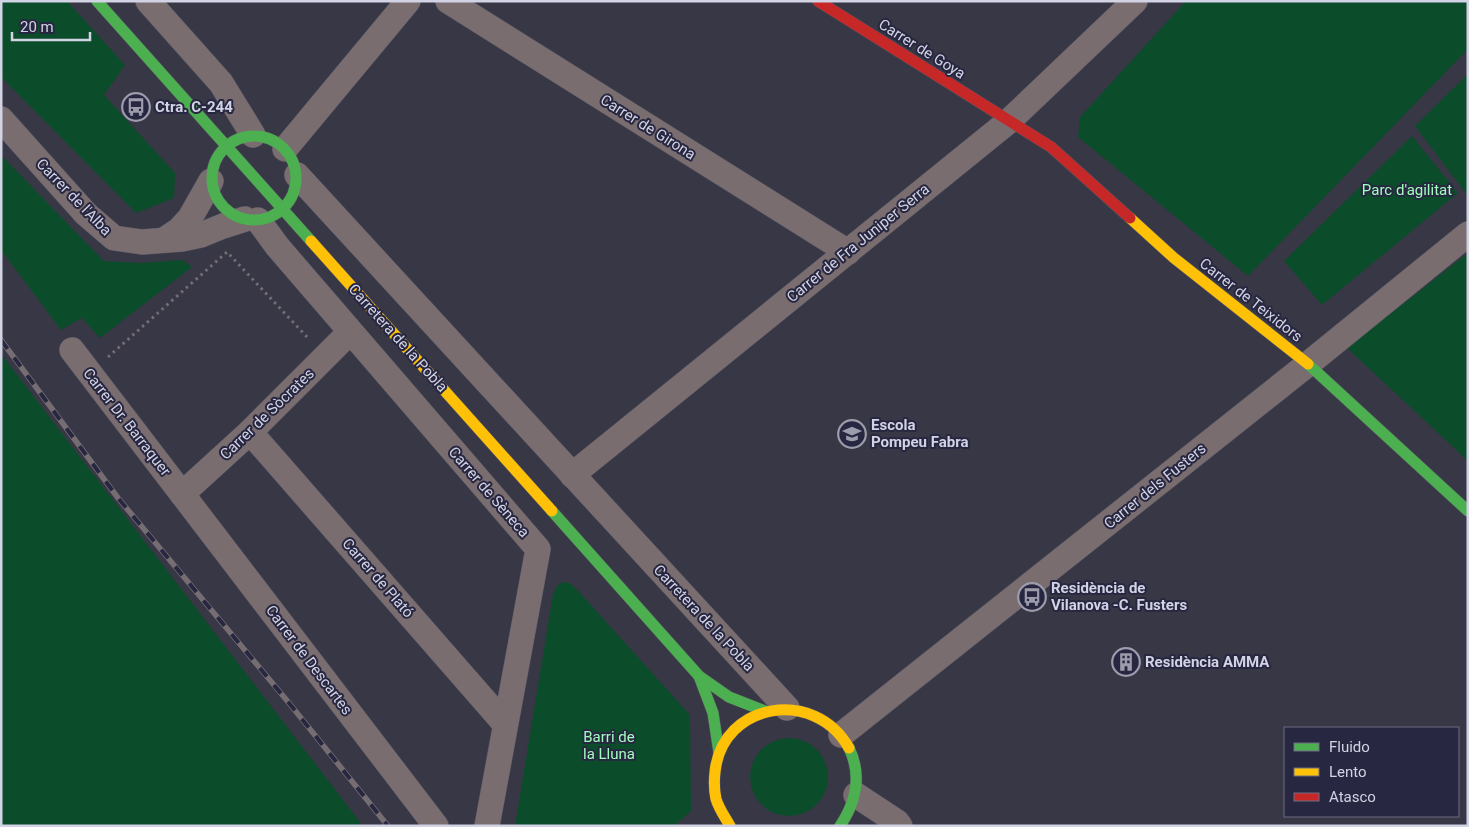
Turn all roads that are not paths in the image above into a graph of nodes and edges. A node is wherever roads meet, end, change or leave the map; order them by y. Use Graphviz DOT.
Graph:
graph roads {
  1 [pos="97,1"];
  2 [pos="148,1"];
  3 [pos="408,1"];
  4 [pos="448,1"];
  5 [pos="818,1"];
  6 [pos="1135,1"];
  7 [pos="1,119"];
  8 [pos="1009,121"];
  9 [pos="253,135"];
  10 [pos="226,146"];
  11 [pos="285,149"];
  12 [pos="297,175"];
  13 [pos="211,181"];
  14 [pos="283,209"];
  15 [pos="251,220"];
  16 [pos="1468,234"];
  17 [pos="164,240"];
  18 [pos="848,252"];
  19 [pos="350,332"];
  20 [pos="72,350"];
  21 [pos="1308,364"];
  22 [pos="250,432"];
  23 [pos="572,475"];
  24 [pos="182,494"];
  25 [pos="1468,511"];
  26 [pos="699,676"];
  27 [pos="776,710"];
  28 [pos="505,724"];
  29 [pos="841,735"];
  30 [pos="719,752"];
  31 [pos="852,804"];
  32 [pos="722,821"];
  33 [pos="436,826"];
  34 [pos="488,826"];
  35 [pos="840,826"];
  36 [pos="855,826"];
  37 [pos="900,826"];
  1 -- 10 [label="street, Carretera de la Pobla"];
  2 -- 9 [label="street"];
  3 -- 11 [label="street"];
  4 -- 18 [label="street, Carrer de Girona"];
  5 -- 8 [label="street, Carrer de Goya"];
  6 -- 8 [label="street, Carrer de Fra Juniper Serra"];
  7 -- 17 [label="street, Carrer de l'Alba"];
  8 -- 18 [label="street, Carrer de Fra Juniper Serra"];
  8 -- 21 [label="street, Carrer de Teixidors"];
  9 -- 10 [label="street"];
  9 -- 11 [label="street"];
  10 -- 13 [label="street"];
  10 -- 14 [label="street, Carretera de la Pobla"];
  11 -- 12 [label="street"];
  12 -- 14 [label="street"];
  12 -- 23 [label="street, Carretera de la Pobla"];
  13 -- 15 [label="street"];
  13 -- 17 [label="street"];
  14 -- 15 [label="street, Carrer de l'Alba"];
  14 -- 26 [label="street, Carretera de la Pobla"];
  15 -- 17 [label="street, Carrer de l'Alba"];
  15 -- 19 [label="street, Carrer de Sèneca"];
  16 -- 21 [label="street, Carrer dels Fusters"];
  18 -- 23 [label="street, Carrer de Fra Juniper Serra"];
  19 -- 22 [label="street, Carrer de Sòcrates"];
  19 -- 28 [label="street, Carrer de Sèneca"];
  20 -- 24 [label="street, Carrer Dr. Barraquer"];
  21 -- 25 [label="street, Carrer de Teixidors"];
  21 -- 29 [label="street, Carrer dels Fusters"];
  22 -- 24 [label="street, Carrer de Sòcrates"];
  22 -- 28 [label="street, Carrer de Plató"];
  23 -- 27 [label="street, Carretera de la Pobla"];
  24 -- 33 [label="street, Carrer de Descartes"];
  26 -- 27 [label="street, Carretera de la Pobla"];
  26 -- 30 [label="street, Carretera de la Pobla"];
  27 -- 29 [label="street"];
  27 -- 30 [label="street"];
  28 -- 34 [label="street, Carrer de Sèneca"];
  29 -- 31 [label="street"];
  30 -- 32 [label="street"];
  31 -- 35 [label="street"];
  31 -- 36 [label="street"];
  31 -- 37 [label="street"];
}
